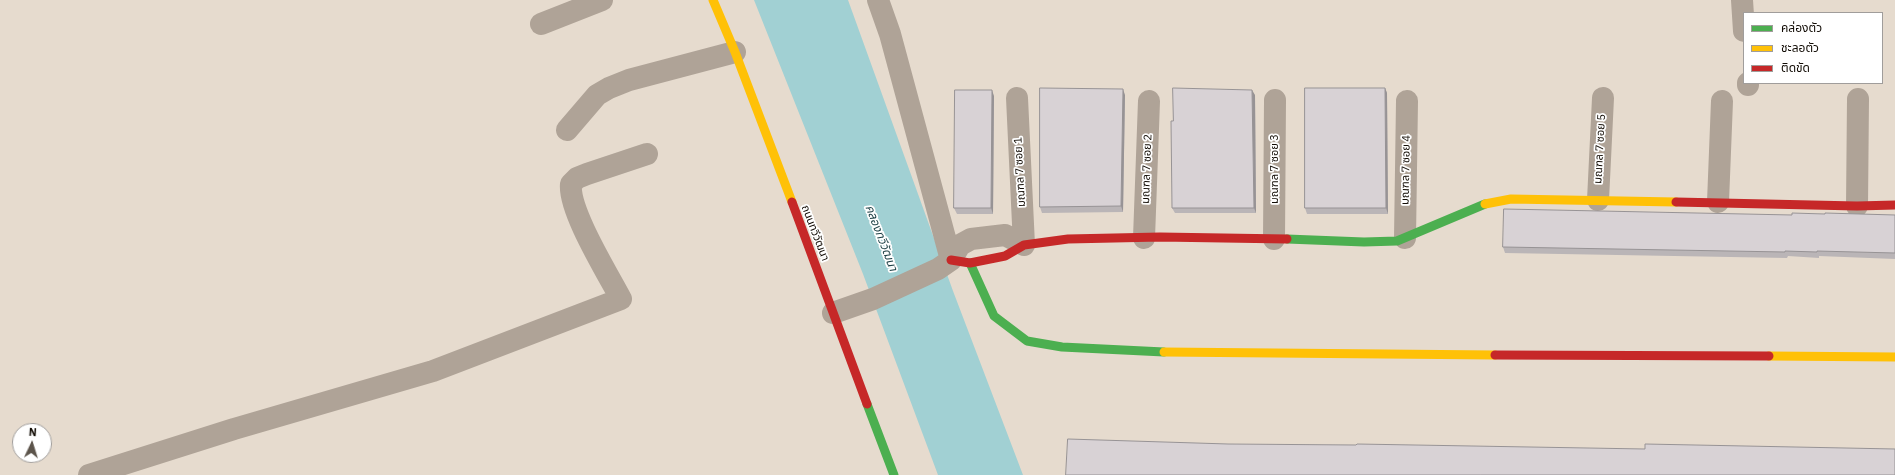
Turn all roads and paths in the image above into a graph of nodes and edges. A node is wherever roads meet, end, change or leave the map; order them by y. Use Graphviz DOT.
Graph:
graph roads {
  1 [pos="602,0"];
  2 [pos="713,0"];
  3 [pos="878,0"];
  4 [pos="1742,0"];
  5 [pos="1743,16"];
  6 [pos="541,24"];
  7 [pos="735,52"];
  8 [pos="1017,98"];
  9 [pos="1603,98"];
  10 [pos="1858,99"];
  11 [pos="1275,100"];
  12 [pos="1149,101"];
  13 [pos="1407,101"];
  14 [pos="1722,101"];
  15 [pos="568,130"];
  16 [pos="647,154"];
  17 [pos="1598,200"];
  18 [pos="1718,202"];
  19 [pos="1895,205"];
  20 [pos="1857,206"];
  21 [pos="1144,238"];
  22 [pos="1405,238"];
  23 [pos="1274,239"];
  24 [pos="1024,245"];
  25 [pos="953,264"];
  26 [pos="833,313"];
  27 [pos="1895,358"];
  28 [pos="89,475"];
  29 [pos="894,475"];
  1 -- 6 [label="street"];
  2 -- 7 [label="street, ถนนทวีวัฒนา"];
  3 -- 25 [label="street"];
  4 -- 5 [label="street"];
  7 -- 15 [label="street"];
  7 -- 26 [label="street, ถนนทวีวัฒนา"];
  8 -- 24 [label="street, มณฑล 7 ซอย 1"];
  9 -- 17 [label="street, มณฑล 7 ซอย 5"];
  10 -- 20 [label="street"];
  11 -- 23 [label="street, มณฑล 7 ซอย 3"];
  12 -- 21 [label="street, มณฑล 7 ซอย 2"];
  13 -- 22 [label="street, มณฑล 7 ซอย 4"];
  14 -- 18 [label="street"];
  16 -- 28 [label="street"];
  17 -- 18 [label="street"];
  17 -- 22 [label="street"];
  18 -- 20 [label="street"];
  19 -- 20 [label="street"];
  21 -- 23 [label="street"];
  21 -- 24 [label="street"];
  22 -- 23 [label="street"];
  24 -- 25 [label="street"];
  25 -- 26 [label="street"];
  25 -- 27 [label="street"];
  26 -- 29 [label="street, ถนนทวีวัฒนา"];
}
